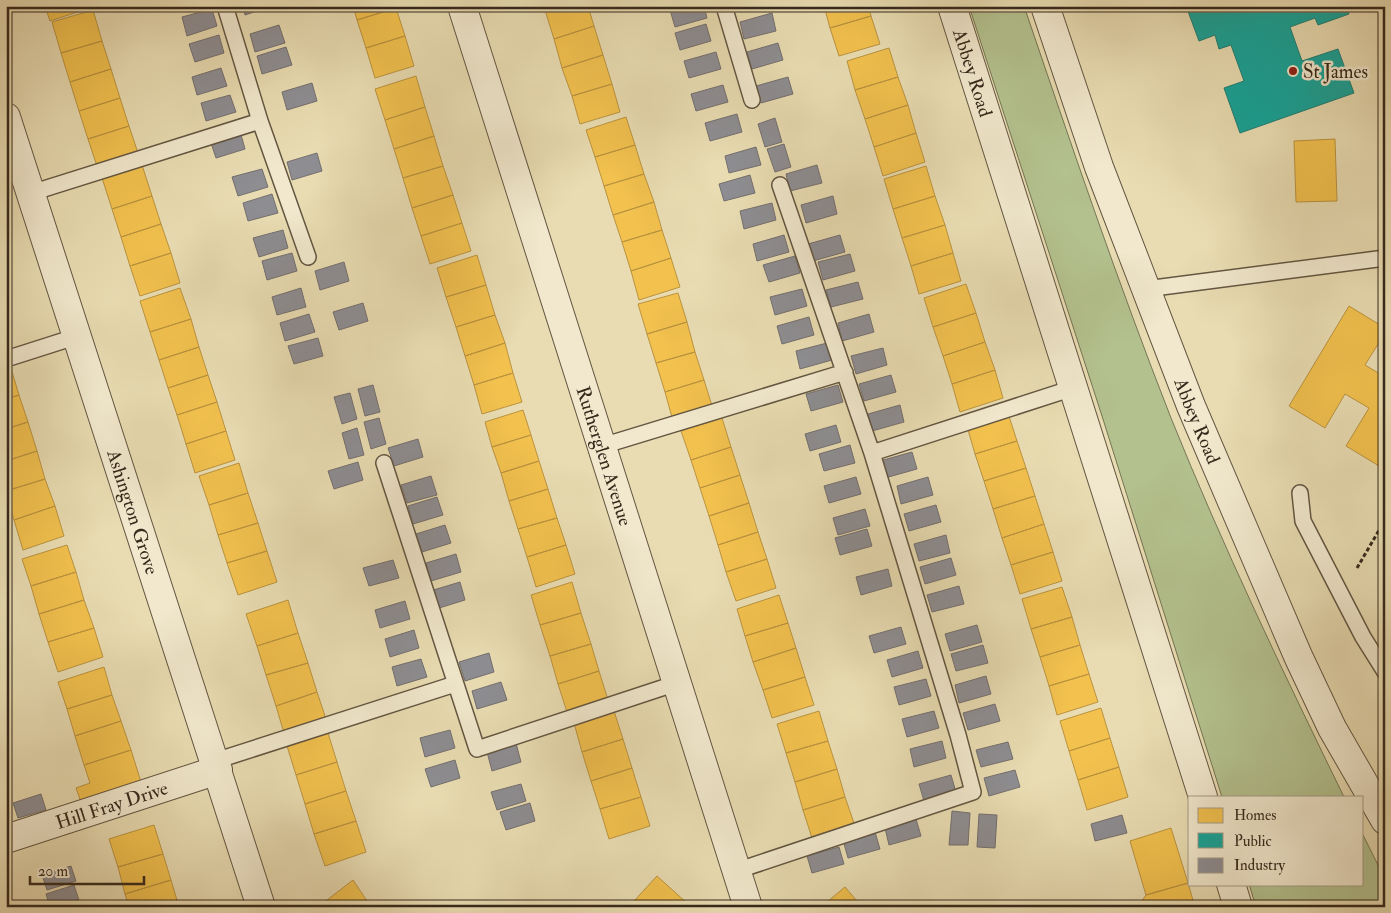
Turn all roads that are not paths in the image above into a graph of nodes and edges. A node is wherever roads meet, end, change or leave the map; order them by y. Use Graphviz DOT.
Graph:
graph roads {
  1 [pos="225,6"];
  2 [pos="462,6"];
  3 [pos="724,6"];
  4 [pos="952,6"];
  5 [pos="1045,6"];
  6 [pos="752,100"];
  7 [pos="6,117"];
  8 [pos="260,121"];
  9 [pos="780,184"];
  10 [pos="31,193"];
  11 [pos="308,257"];
  12 [pos="1385,258"];
  13 [pos="1146,289"];
  14 [pos="78,336"];
  15 [pos="6,359"];
  16 [pos="845,372"];
  17 [pos="1073,388"];
  18 [pos="602,446"];
  19 [pos="872,453"];
  20 [pos="384,463"];
  21 [pos="1300,494"];
  22 [pos="1385,672"];
  23 [pos="677,683"];
  24 [pos="455,684"];
  25 [pos="216,765"];
  26 [pos="1203,796"];
  27 [pos="1383,813"];
  28 [pos="6,839"];
  29 [pos="736,871"];
  30 [pos="1232,886"];
  31 [pos="260,907"];
  32 [pos="748,907"];
  33 [pos="1238,907"];
  1 -- 8 [label="lane"];
  2 -- 18 [label="street, Rutherglen Avenue"];
  3 -- 6 [label="lane"];
  4 -- 17 [label="street, Abbey Road"];
  5 -- 13 [label="street, Abbey Road"];
  7 -- 10 [label="street, Ashington Grove"];
  8 -- 10 [label="lane"];
  8 -- 11 [label="lane"];
  9 -- 16 [label="lane"];
  10 -- 14 [label="street, Ashington Grove"];
  12 -- 13 [label="lane"];
  13 -- 27 [label="street, Abbey Road"];
  14 -- 15 [label="lane"];
  14 -- 25 [label="street, Ashington Grove"];
  16 -- 18 [label="lane"];
  16 -- 19 [label="lane"];
  17 -- 19 [label="lane"];
  17 -- 26 [label="street, Abbey Road"];
  18 -- 23 [label="street, Rutherglen Avenue"];
  19 -- 29 [label="lane"];
  20 -- 24 [label="lane"];
  21 -- 22 [label="lane"];
  23 -- 24 [label="lane"];
  23 -- 29 [label="street, Rutherglen Avenue"];
  24 -- 25 [label="lane"];
  25 -- 28 [label="street, Hill Fray Drive"];
  25 -- 31 [label="street, Ashington Grove"];
  29 -- 32 [label="street, Rutherglen Avenue"];
  30 -- 33 [label="street"];
}
